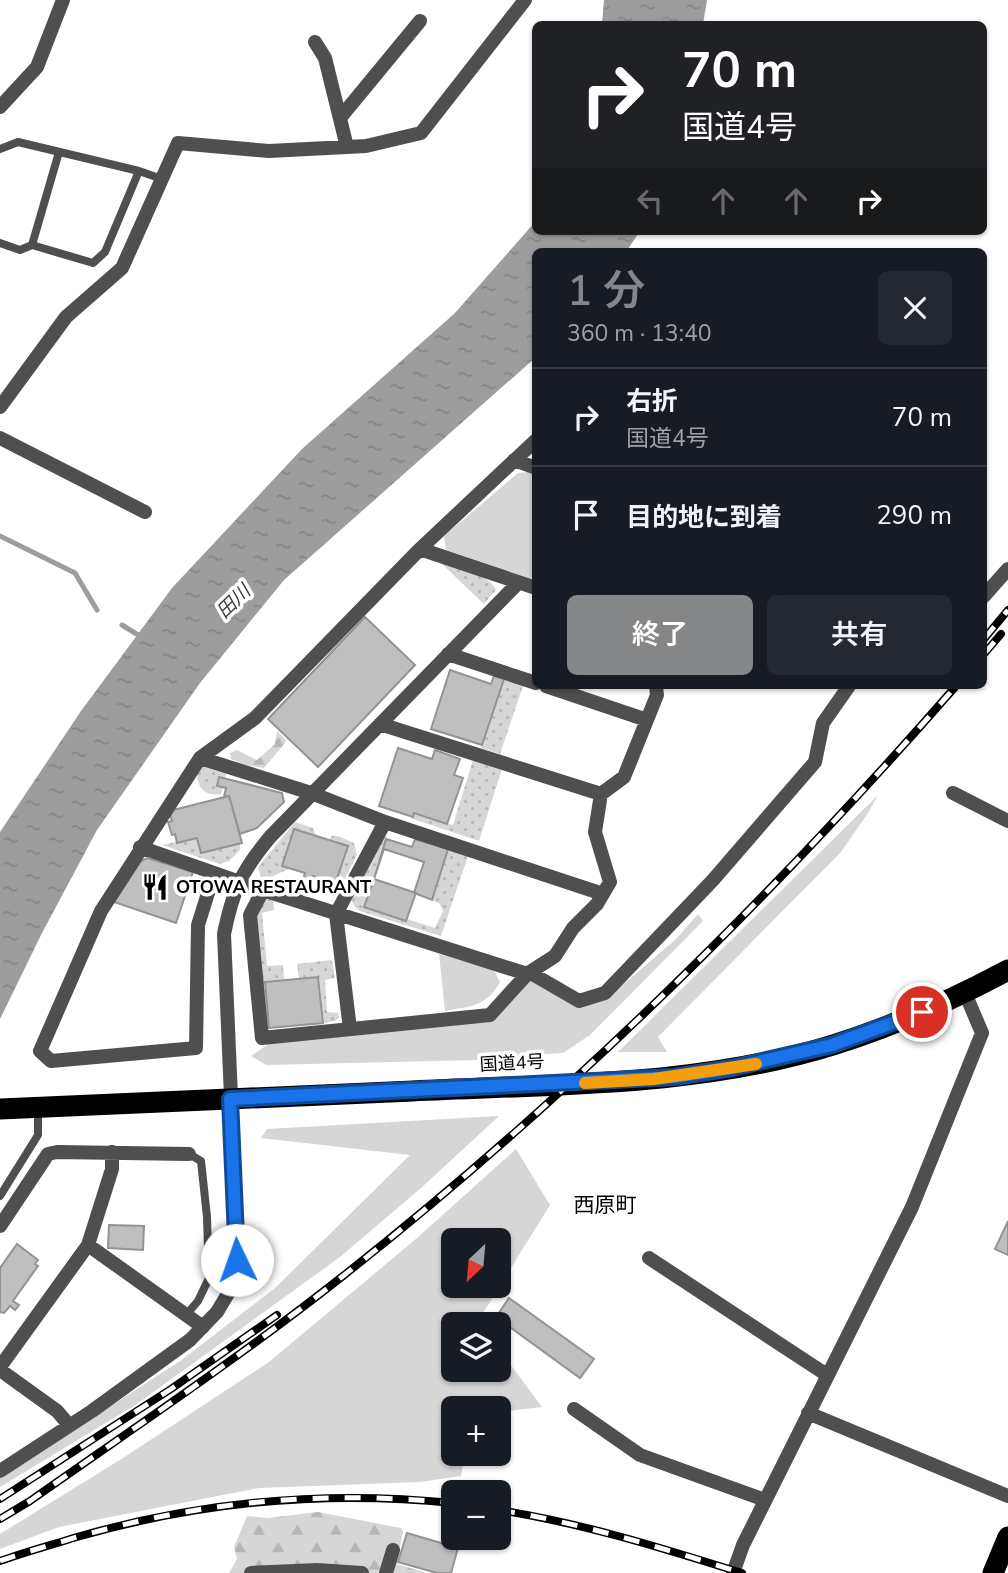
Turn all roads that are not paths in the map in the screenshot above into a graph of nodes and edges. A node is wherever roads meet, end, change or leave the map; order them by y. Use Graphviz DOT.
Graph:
graph roads {
  1 [pos="63,0"];
  2 [pos="525,0"];
  3 [pos="420,20"];
  4 [pos="315,42"];
  5 [pos="0,107"];
  6 [pos="340,118"];
  7 [pos="347,147"];
  8 [pos="0,149"];
  9 [pos="59,152"];
  10 [pos="139,171"];
  11 [pos="162,179"];
  12 [pos="0,243"];
  13 [pos="32,245"];
  14 [pos="0,407"];
  15 [pos="0,438"];
  16 [pos="532,444"];
  17 [pos="514,460"];
  18 [pos="532,467"];
  19 [pos="145,512"];
  20 [pos="420,549"];
  21 [pos="1008,569"];
  22 [pos="517,583"];
  23 [pos="532,587"];
  24 [pos="987,593"];
  25 [pos="449,654"];
  26 [pos="532,681"];
  27 [pos="555,689"];
  28 [pos="656,689"];
  29 [pos="847,689"];
  30 [pos="647,720"];
  31 [pos="380,724"];
  32 [pos="200,758"];
  33 [pos="312,793"];
  34 [pos="953,793"];
  35 [pos="601,794"];
  36 [pos="1008,821"];
  37 [pos="385,822"];
  38 [pos="140,847"];
  39 [pos="214,874"];
  40 [pos="238,882"];
  41 [pos="262,890"];
  42 [pos="603,894"];
  43 [pos="337,914"];
  44 [pos="1008,970"];
  45 [pos="529,972"];
  46 [pos="965,993"];
  47 [pos="350,1029"];
  48 [pos="230,1099"];
  49 [pos="38,1107"];
  50 [pos="0,1109"];
  51 [pos="112,1152"];
  52 [pos="189,1154"];
  53 [pos="9,1182"];
  54 [pos="22,1191"];
  55 [pos="0,1196"];
  56 [pos="0,1226"];
  57 [pos="88,1245"];
  58 [pos="649,1258"];
  59 [pos="187,1314"];
  60 [pos="203,1327"];
  61 [pos="0,1369"];
  62 [pos="827,1375"];
  63 [pos="574,1409"];
  64 [pos="808,1413"];
  65 [pos="69,1425"];
  66 [pos="0,1471"];
  67 [pos="1008,1496"];
  68 [pos="765,1500"];
  69 [pos="1008,1537"];
  70 [pos="393,1550"];
  71 [pos="251,1573"];
  72 [pos="362,1573"];
  73 [pos="386,1573"];
  74 [pos="733,1573"];
  75 [pos="993,1573"];
  1 -- 5 [label="street"];
  2 -- 7 [label="street"];
  3 -- 6 [label="street"];
  4 -- 6 [label="street"];
  6 -- 7 [label="street"];
  7 -- 11 [label="street"];
  8 -- 9 [label="lane"];
  9 -- 10 [label="lane"];
  9 -- 13 [label="lane"];
  10 -- 11 [label="lane"];
  10 -- 13 [label="lane"];
  11 -- 14 [label="street"];
  12 -- 13 [label="lane"];
  15 -- 19 [label="street"];
  16 -- 17 [label="street"];
  17 -- 18 [label="street"];
  17 -- 20 [label="street"];
  20 -- 22 [label="street"];
  20 -- 32 [label="street"];
  21 -- 24 [label="street"];
  22 -- 23 [label="street"];
  22 -- 25 [label="street"];
  25 -- 26 [label="street"];
  25 -- 31 [label="street"];
  27 -- 30 [label="street"];
  28 -- 30 [label="street"];
  29 -- 45 [label="street"];
  30 -- 35 [label="street"];
  31 -- 33 [label="street"];
  31 -- 35 [label="street"];
  32 -- 33 [label="street"];
  32 -- 38 [label="street"];
  33 -- 37 [label="street"];
  33 -- 40 [label="street"];
  34 -- 36 [label="street"];
  35 -- 42 [label="street"];
  37 -- 42 [label="street"];
  37 -- 43 [label="street"];
  38 -- 39 [label="street"];
  38 -- 39 [label="street"];
  39 -- 40 [label="street"];
  40 -- 41 [label="street"];
  40 -- 48 [label="street"];
  41 -- 43 [label="street"];
  41 -- 47 [label="street"];
  42 -- 45 [label="street"];
  43 -- 45 [label="street"];
  43 -- 47 [label="street"];
  44 -- 46 [label="highway, 国道4号"];
  45 -- 47 [label="street"];
  46 -- 48 [label="highway, 国道4号"];
  46 -- 62 [label="street"];
  48 -- 49 [label="highway, 国道4号"];
  48 -- 60 [label="street"];
  49 -- 50 [label="highway, 国道4号"];
  49 -- 53 [label="lane"];
  51 -- 52 [label="street"];
  51 -- 54 [label="street"];
  51 -- 57 [label="street"];
  52 -- 59 [label="lane"];
  53 -- 54 [label="lane"];
  53 -- 55 [label="lane"];
  54 -- 56 [label="street"];
  57 -- 59 [label="street"];
  57 -- 61 [label="street"];
  58 -- 62 [label="street"];
  59 -- 60 [label="street"];
  60 -- 65 [label="street"];
  61 -- 65 [label="street"];
  62 -- 64 [label="street"];
  63 -- 68 [label="street"];
  64 -- 67 [label="street"];
  64 -- 68 [label="street"];
  65 -- 66 [label="street"];
  68 -- 74 [label="street"];
  69 -- 75 [label="highway"];
  70 -- 73 [label="street"];
  71 -- 72 [label="street"];
}
